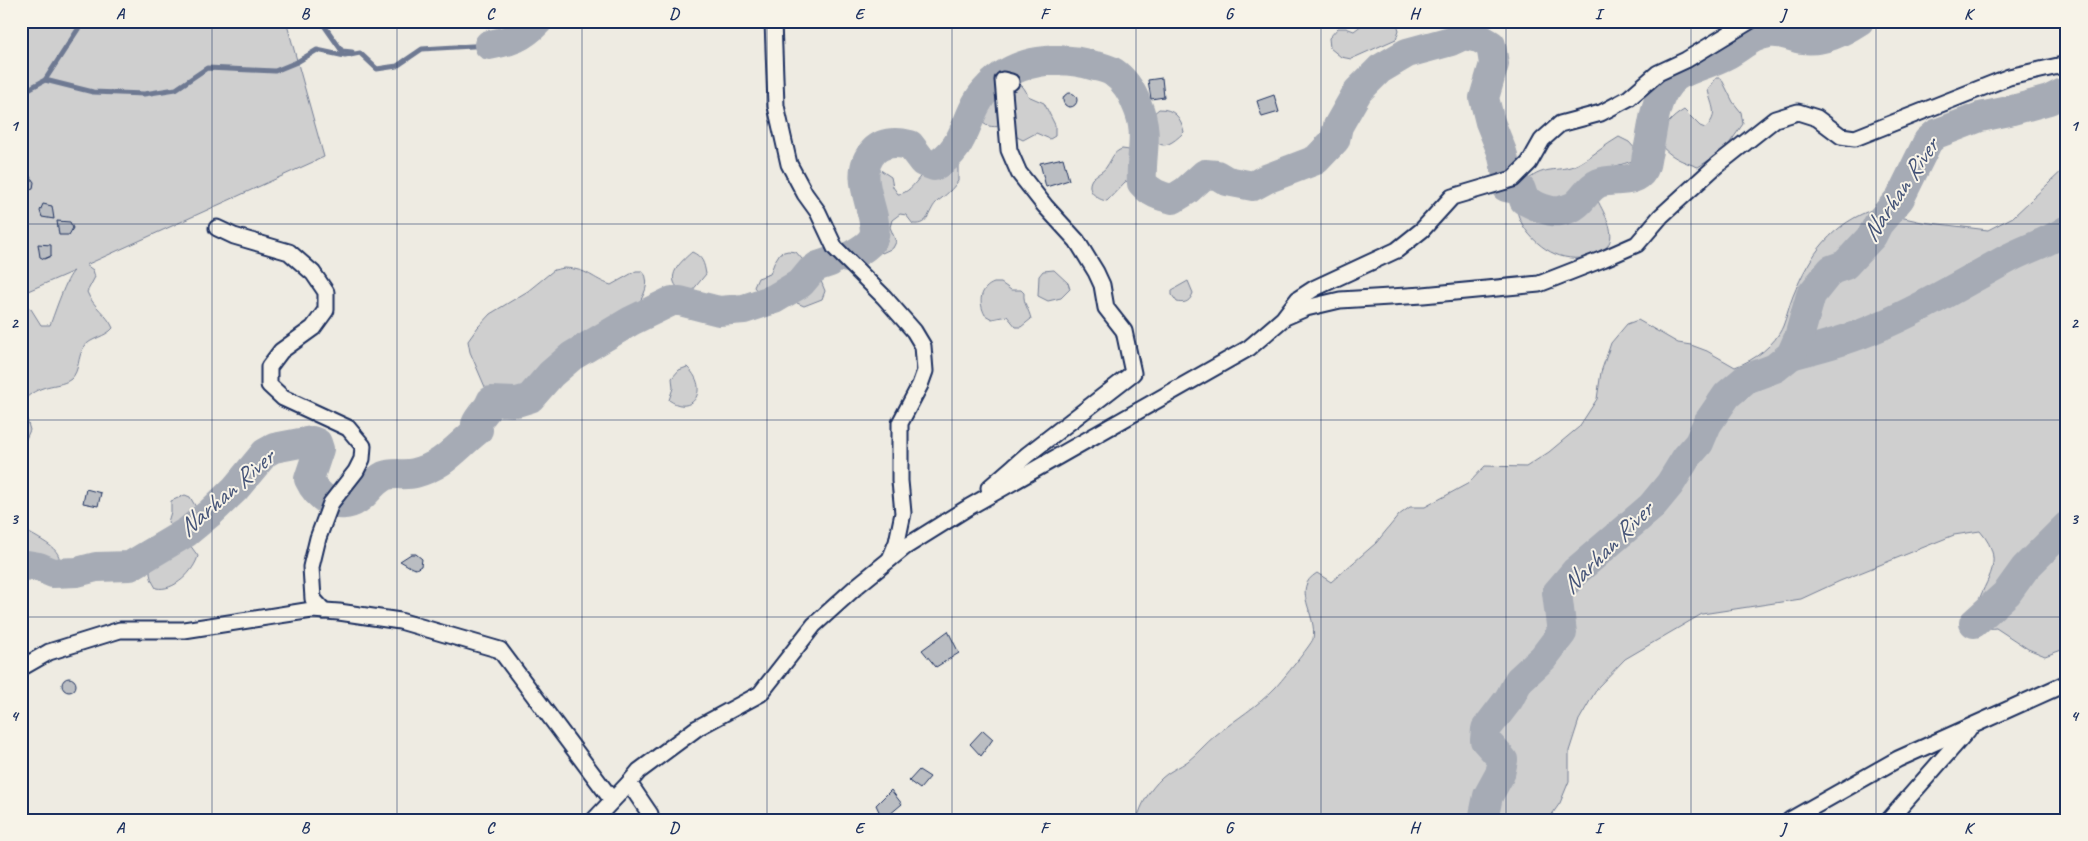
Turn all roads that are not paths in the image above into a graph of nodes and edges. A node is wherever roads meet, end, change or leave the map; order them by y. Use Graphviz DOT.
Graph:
graph roads {
  1 [pos="773,21"];
  2 [pos="1750,21"];
  3 [pos="2067,64"];
  4 [pos="1011,82"];
  5 [pos="217,228"];
  6 [pos="1285,317"];
  7 [pos="969,507"];
  8 [pos="890,560"];
  9 [pos="324,611"];
  10 [pos="21,668"];
  11 [pos="2067,683"];
  12 [pos="1972,725"];
  13 [pos="628,783"];
  14 [pos="612,800"];
  15 [pos="594,820"];
  16 [pos="651,820"];
  17 [pos="1790,820"];
  18 [pos="1889,820"];
  1 -- 8 [label="street"];
  2 -- 6 [label="street"];
  3 -- 6 [label="street"];
  4 -- 7 [label="street"];
  5 -- 9 [label="street"];
  6 -- 7 [label="street"];
  7 -- 8 [label="street"];
  8 -- 13 [label="street"];
  9 -- 10 [label="street"];
  9 -- 14 [label="street"];
  11 -- 12 [label="street"];
  12 -- 17 [label="street"];
  12 -- 18 [label="street"];
  13 -- 14 [label="street"];
  13 -- 16 [label="street"];
  14 -- 15 [label="street"];
}
